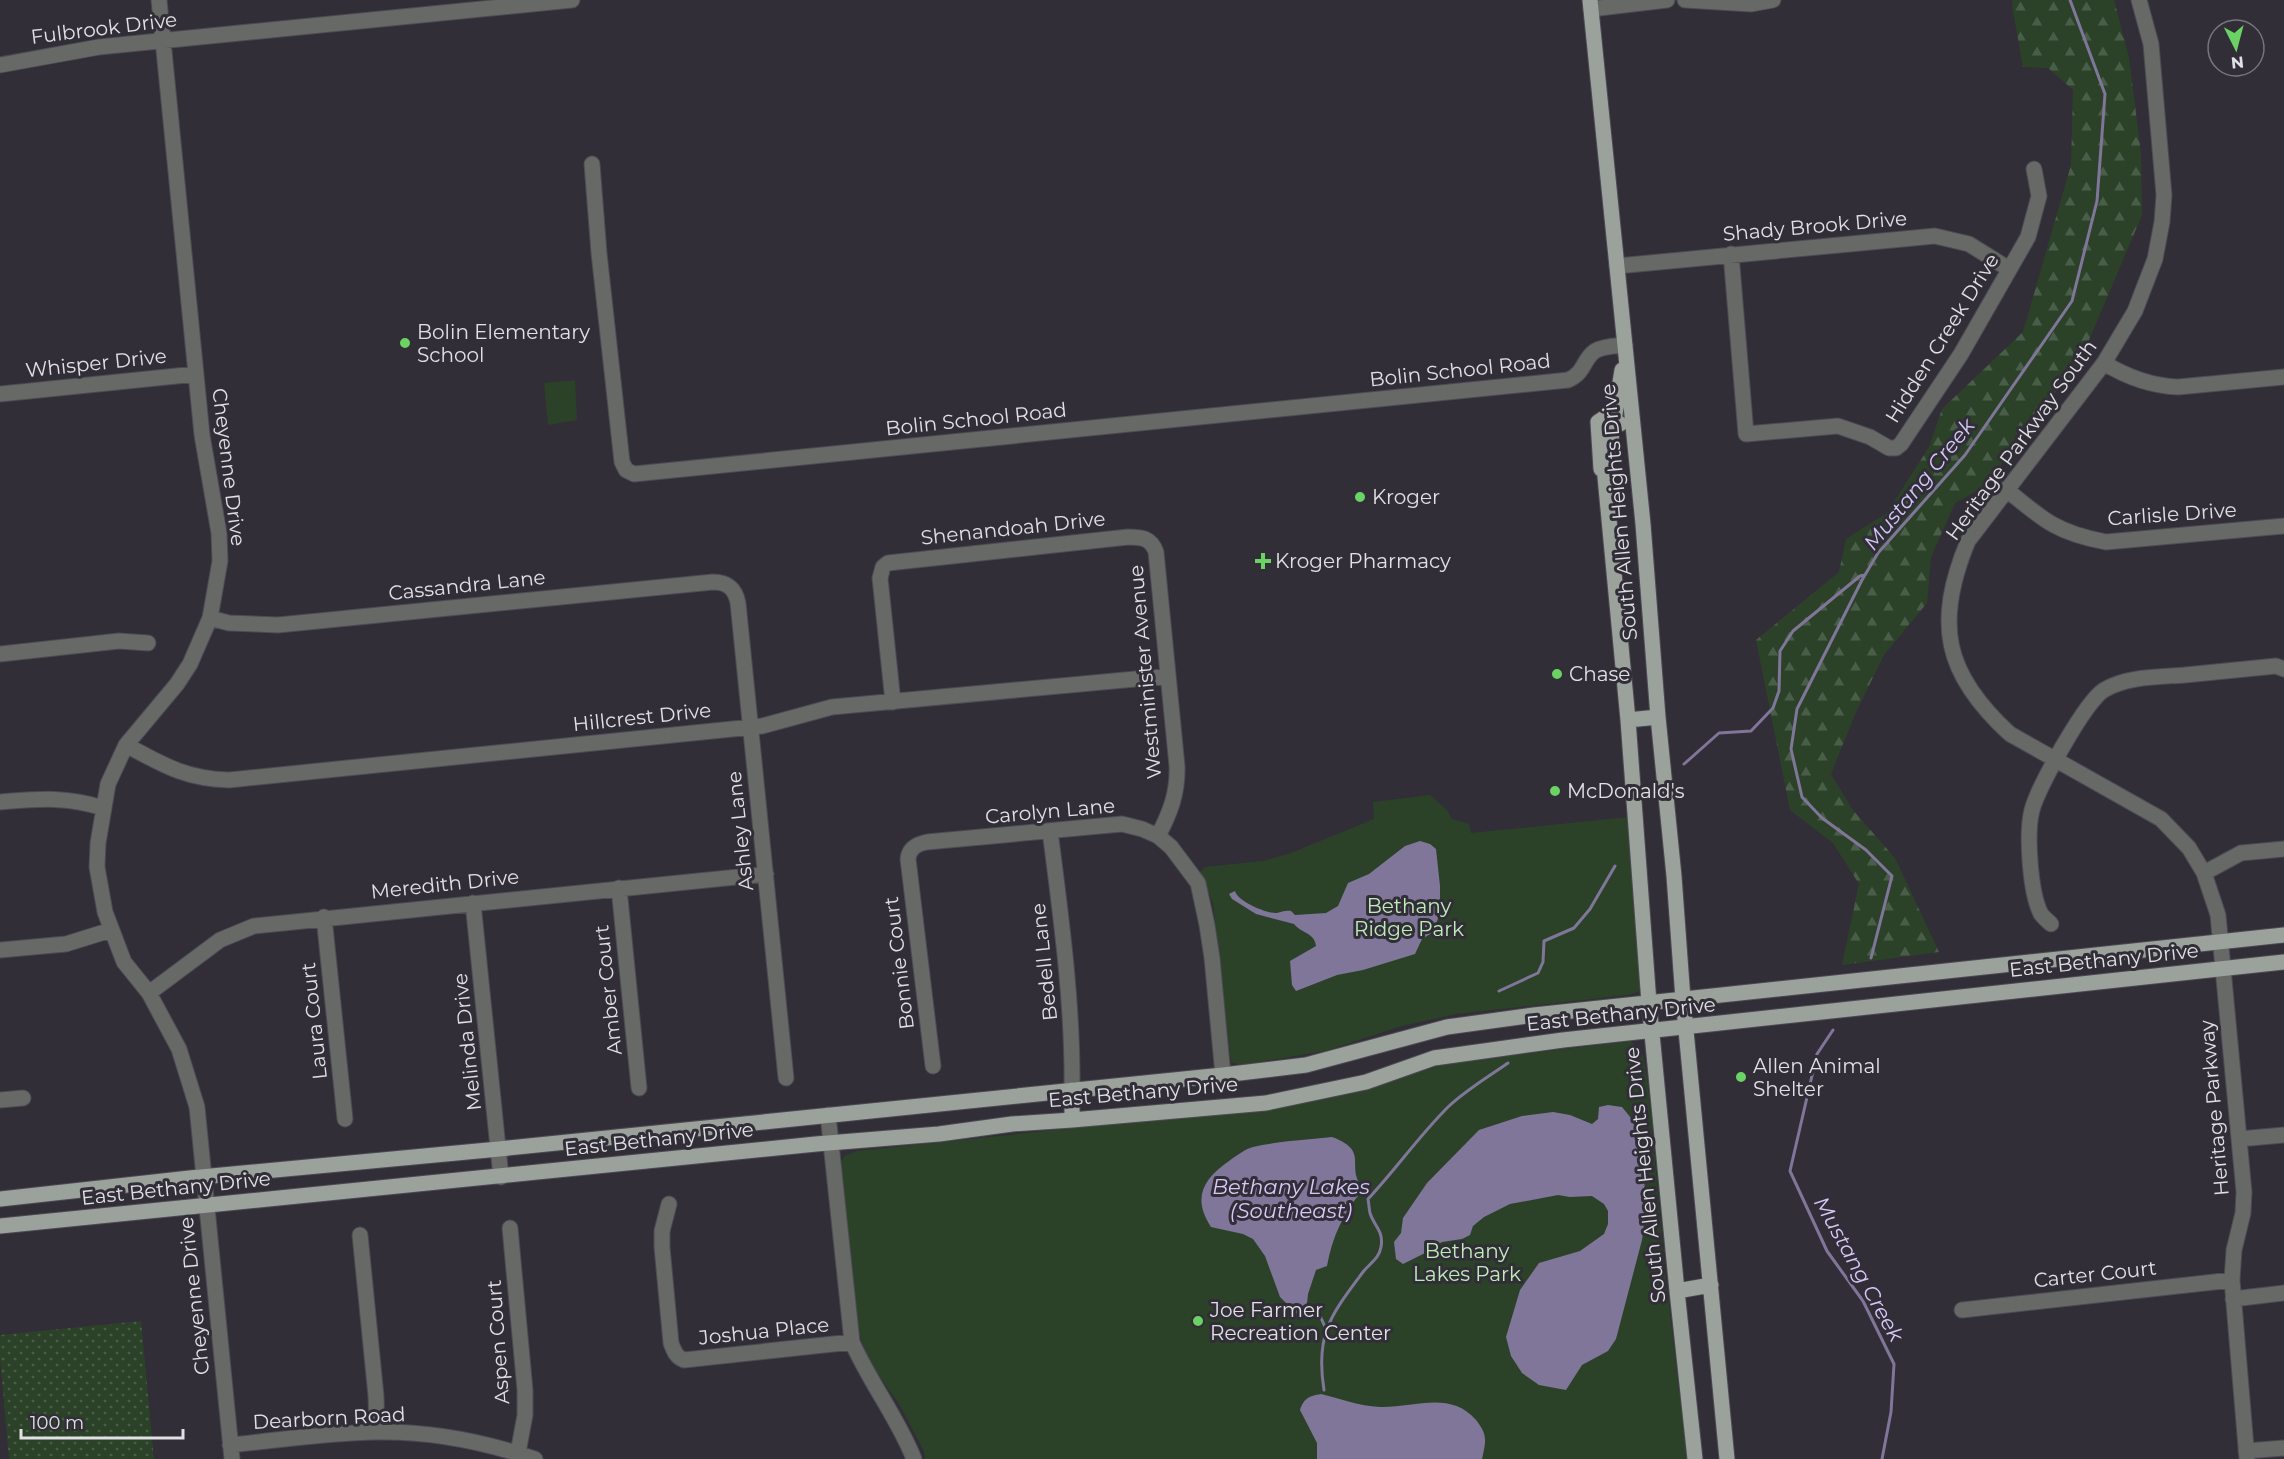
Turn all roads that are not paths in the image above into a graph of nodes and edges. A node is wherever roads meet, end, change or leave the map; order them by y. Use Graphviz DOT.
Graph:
graph roads {
  1 [pos="159,0"];
  2 [pos="572,0"];
  3 [pos="1667,0"];
  4 [pos="1685,0"];
  5 [pos="1773,0"];
  6 [pos="2139,0"];
  7 [pos="1590,5"];
  8 [pos="164,41"];
  9 [pos="0,64"];
  10 [pos="592,164"];
  11 [pos="2034,169"];
  12 [pos="1731,254"];
  13 [pos="1617,266"];
  14 [pos="2009,269"];
  15 [pos="1625,347"];
  16 [pos="2104,363"];
  17 [pos="196,374"];
  18 [pos="2284,377"];
  19 [pos="0,394"];
  20 [pos="1614,419"];
  21 [pos="2006,489"];
  22 [pos="1641,511"];
  23 [pos="2284,526"];
  24 [pos="1148,540"];
  25 [pos="727,584"];
  26 [pos="210,618"];
  27 [pos="148,643"];
  28 [pos="0,654"];
  29 [pos="2284,669"];
  30 [pos="1168,676"];
  31 [pos="893,702"];
  32 [pos="1658,717"];
  33 [pos="1628,720"];
  34 [pos="751,727"];
  35 [pos="126,745"];
  36 [pos="2056,760"];
  37 [pos="0,802"];
  38 [pos="103,808"];
  39 [pos="1050,831"];
  40 [pos="1158,836"];
  41 [pos="2284,849"];
  42 [pos="909,854"];
  43 [pos="2204,873"];
  44 [pos="766,874"];
  45 [pos="619,888"];
  46 [pos="473,903"];
  47 [pos="324,917"];
  48 [pos="2051,924"];
  49 [pos="111,930"];
  50 [pos="2284,935"];
  51 [pos="2220,941"];
  52 [pos="0,950"];
  53 [pos="2284,963"];
  54 [pos="2223,968"];
  55 [pos="149,993"];
  56 [pos="1683,999"];
  57 [pos="1649,1003"];
  58 [pos="1686,1028"];
  59 [pos="1652,1031"];
  60 [pos="933,1066"];
  61 [pos="1223,1075"];
  62 [pos="786,1078"];
  63 [pos="639,1088"];
  64 [pos="1071,1090"];
  65 [pos="23,1098"];
  66 [pos="0,1100"];
  67 [pos="828,1115"];
  68 [pos="345,1119"];
  69 [pos="1072,1120"];
  70 [pos="2284,1135"];
  71 [pos="2239,1139"];
  72 [pos="831,1143"];
  73 [pos="499,1149"];
  74 [pos="203,1177"];
  75 [pos="501,1177"];
  76 [pos="0,1199"];
  77 [pos="669,1204"];
  78 [pos="207,1206"];
  79 [pos="0,1226"];
  80 [pos="510,1228"];
  81 [pos="360,1235"];
  82 [pos="2232,1280"];
  83 [pos="1711,1286"];
  84 [pos="1677,1291"];
  85 [pos="2284,1293"];
  86 [pos="2233,1299"];
  87 [pos="1962,1310"];
  88 [pos="852,1342"];
  89 [pos="377,1432"];
  90 [pos="2284,1448"];
  91 [pos="231,1452"];
  92 [pos="518,1453"];
  93 [pos="2247,1455"];
  94 [pos="535,1459"];
  95 [pos="914,1459"];
  96 [pos="1695,1459"];
  97 [pos="1727,1459"];
  1 -- 8 [label="street, Cheyenne Drive"];
  2 -- 8 [label="street, Fulbrook Drive"];
  3 -- 7 [label="street"];
  4 -- 5 [label="street"];
  6 -- 16 [label="street, Heritage Parkway South"];
  7 -- 13 [label="main road, South Allen Heights Drive"];
  8 -- 9 [label="street, Fulbrook Drive"];
  8 -- 17 [label="street, Cheyenne Drive"];
  10 -- 15 [label="street, Bolin School Road"];
  11 -- 14 [label="street, Hidden Creek Drive"];
  12 -- 13 [label="street, Shady Brook Drive"];
  12 -- 14 [label="street, Shady Brook Drive"];
  12 -- 14 [label="street, Hidden Creek Drive"];
  13 -- 15 [label="main road, South Allen Heights Drive"];
  15 -- 20 [label="main road, South Allen Heights Drive"];
  15 -- 22 [label="main road, South Allen Heights Drive"];
  16 -- 18 [label="street"];
  16 -- 21 [label="street, Heritage Parkway South"];
  17 -- 19 [label="street, Whisper Drive"];
  17 -- 26 [label="street, Cheyenne Drive"];
  20 -- 22 [label="main road"];
  20 -- 33 [label="main road, South Allen Heights Drive"];
  21 -- 23 [label="street, Carlisle Drive"];
  21 -- 36 [label="street, Heritage Parkway South"];
  22 -- 32 [label="main road, South Allen Heights Drive"];
  24 -- 30 [label="street, Westminister Avenue"];
  24 -- 31 [label="street, Shenandoah Drive"];
  25 -- 26 [label="street, Cassandra Lane"];
  25 -- 34 [label="street, Ashley Lane"];
  26 -- 35 [label="street, Cheyenne Drive"];
  27 -- 28 [label="street"];
  29 -- 36 [label="street"];
  30 -- 31 [label="street, Hillcrest Drive"];
  30 -- 40 [label="street, Westminister Avenue"];
  31 -- 34 [label="street, Hillcrest Drive"];
  32 -- 33 [label="main road"];
  32 -- 56 [label="main road, South Allen Heights Drive"];
  33 -- 57 [label="main road, South Allen Heights Drive"];
  34 -- 35 [label="street, Hillcrest Drive"];
  34 -- 44 [label="street, Ashley Lane"];
  35 -- 38 [label="street, Cheyenne Drive"];
  36 -- 43 [label="street, Heritage Parkway South"];
  36 -- 48 [label="street"];
  37 -- 38 [label="street"];
  38 -- 49 [label="street, Cheyenne Drive"];
  39 -- 40 [label="street, Carolyn Lane"];
  39 -- 42 [label="street, Carolyn Lane"];
  39 -- 64 [label="street, Bedell Lane"];
  40 -- 61 [label="street, Carolyn Lane"];
  41 -- 43 [label="street"];
  42 -- 60 [label="street, Bonnie Court"];
  43 -- 51 [label="street, Heritage Parkway South"];
  44 -- 45 [label="street, Meredith Drive"];
  44 -- 62 [label="street, Ashley Lane"];
  45 -- 46 [label="street, Meredith Drive"];
  45 -- 63 [label="street, Amber Court"];
  46 -- 47 [label="street, Meredith Drive"];
  46 -- 73 [label="street, Melinda Drive"];
  47 -- 55 [label="street, Meredith Drive"];
  47 -- 68 [label="street, Laura Court"];
  49 -- 52 [label="street"];
  49 -- 55 [label="street, Cheyenne Drive"];
  50 -- 51 [label="main road, East Bethany Drive"];
  51 -- 54 [label="street, Heritage Parkway South"];
  51 -- 56 [label="main road, East Bethany Drive"];
  53 -- 54 [label="main road, East Bethany Drive"];
  54 -- 58 [label="main road, East Bethany Drive"];
  54 -- 71 [label="street, Heritage Parkway"];
  55 -- 74 [label="street, Cheyenne Drive"];
  56 -- 57 [label="main road, East Bethany Drive"];
  56 -- 58 [label="main road, South Allen Heights Drive"];
  57 -- 59 [label="main road, South Allen Heights Drive"];
  57 -- 61 [label="main road, East Bethany Drive"];
  58 -- 59 [label="main road, East Bethany Drive"];
  58 -- 83 [label="main road, South Allen Heights Drive"];
  59 -- 69 [label="main road, East Bethany Drive"];
  59 -- 84 [label="main road, South Allen Heights Drive"];
  61 -- 64 [label="main road, East Bethany Drive"];
  64 -- 67 [label="main road, East Bethany Drive"];
  64 -- 69 [label="main road"];
  65 -- 66 [label="street"];
  67 -- 72 [label="street"];
  67 -- 73 [label="main road, East Bethany Drive"];
  69 -- 72 [label="main road, East Bethany Drive"];
  70 -- 71 [label="street"];
  71 -- 82 [label="street, Heritage Parkway"];
  72 -- 75 [label="main road, East Bethany Drive"];
  72 -- 88 [label="street"];
  73 -- 74 [label="main road, East Bethany Drive"];
  73 -- 75 [label="street, Melinda Drive"];
  74 -- 76 [label="main road, East Bethany Drive"];
  74 -- 78 [label="street, Cheyenne Drive"];
  75 -- 78 [label="main road, East Bethany Drive"];
  77 -- 88 [label="street, Joshua Place"];
  78 -- 79 [label="main road, East Bethany Drive"];
  78 -- 91 [label="street, Cheyenne Drive"];
  80 -- 92 [label="street, Aspen Court"];
  81 -- 89 [label="street"];
  82 -- 86 [label="street, Heritage Parkway"];
  82 -- 87 [label="street, Carter Court"];
  83 -- 84 [label="main road"];
  83 -- 97 [label="main road, South Allen Heights Drive"];
  84 -- 96 [label="main road, South Allen Heights Drive"];
  85 -- 86 [label="street"];
  86 -- 93 [label="street, Heritage Parkway"];
  88 -- 95 [label="street"];
  89 -- 91 [label="street, Dearborn Road"];
  89 -- 92 [label="street, Dearborn Road"];
  90 -- 93 [label="street"];
  92 -- 94 [label="street, Dearborn Road"];
}
